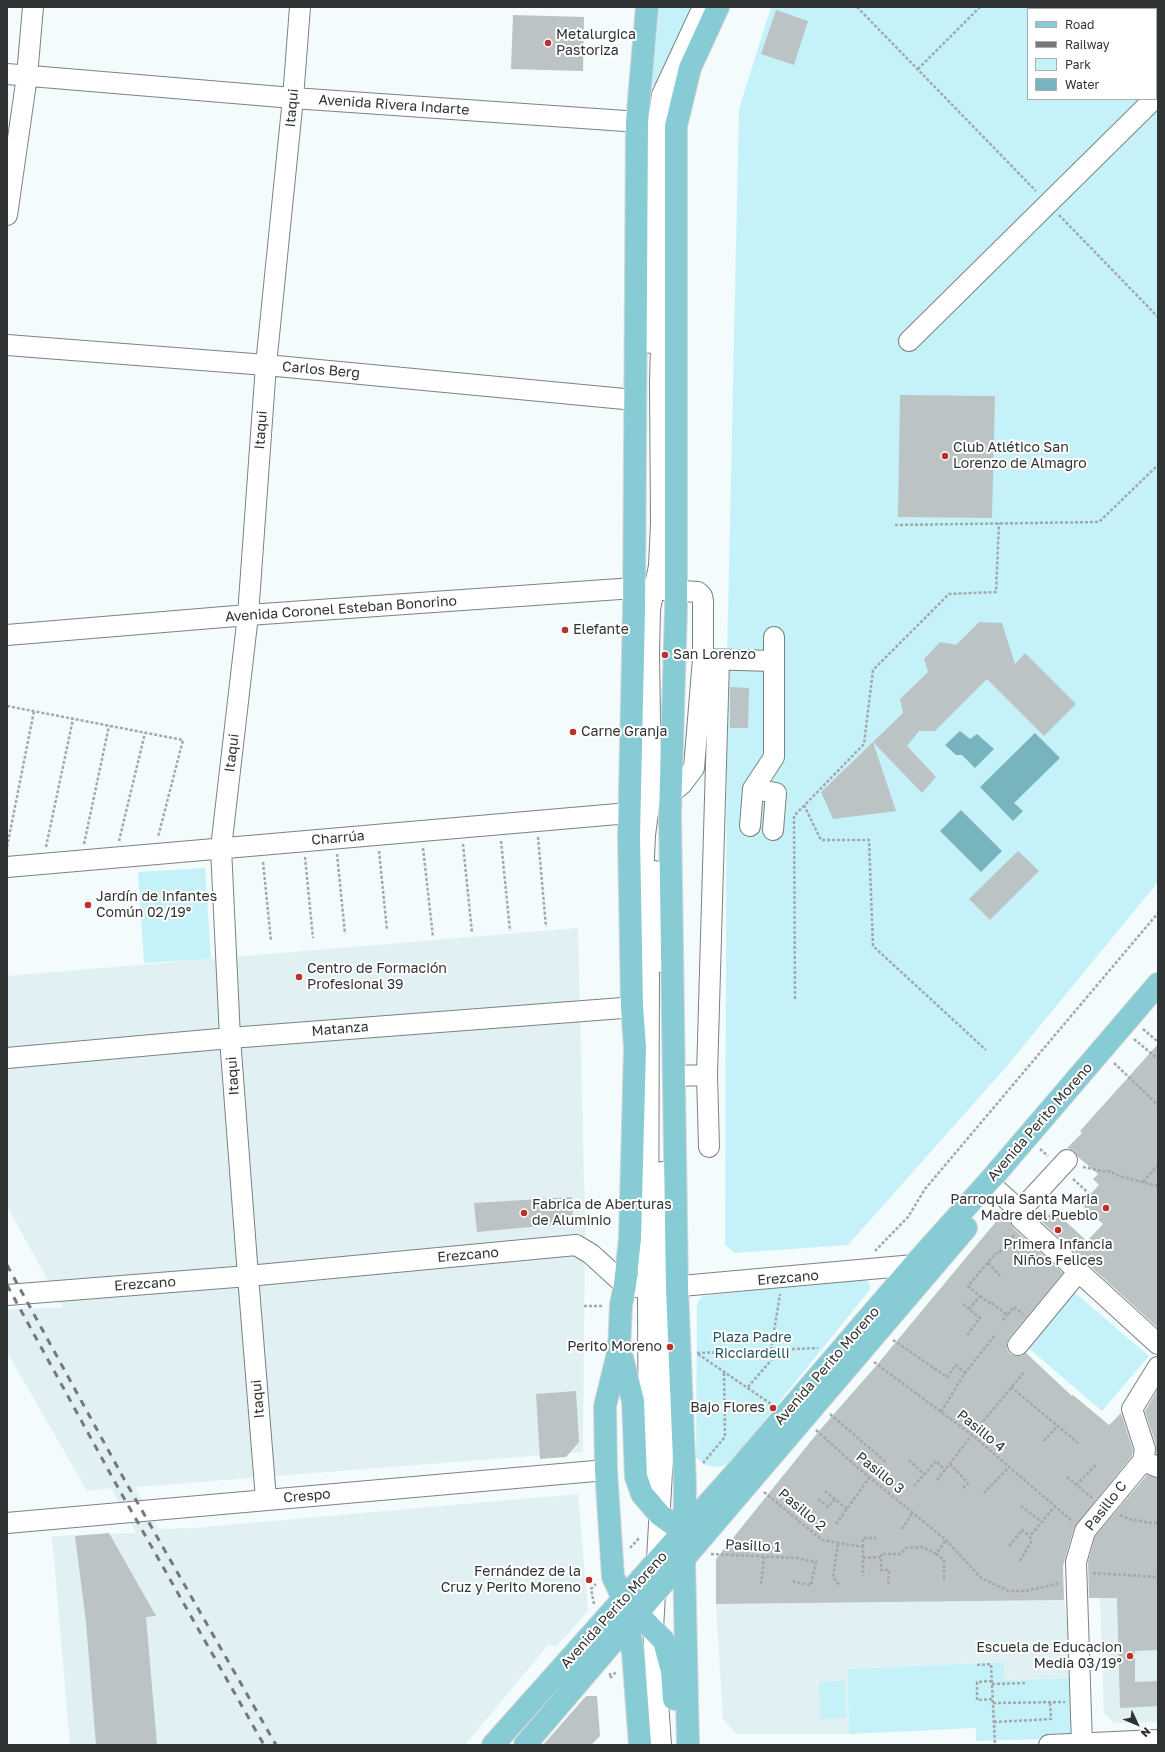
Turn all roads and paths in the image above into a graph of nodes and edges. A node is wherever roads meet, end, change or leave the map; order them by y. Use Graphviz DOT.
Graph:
graph roads {
  1 [pos="33,7"];
  2 [pos="300,7"];
  3 [pos="647,7"];
  4 [pos="703,7"];
  5 [pos="718,7"];
  6 [pos="857,7"];
  7 [pos="980,7"];
  8 [pos="918,68"];
  9 [pos="7,74"];
  10 [pos="27,76"];
  11 [pos="293,98"];
  12 [pos="1153,100"];
  13 [pos="657,124"];
  14 [pos="1048,204"];
  15 [pos="7,215"];
  16 [pos="1158,317"];
  17 [pos="909,341"];
  18 [pos="7,345"];
  19 [pos="266,365"];
  20 [pos="660,382"];
  21 [pos="635,400"];
  22 [pos="1158,465"];
  23 [pos="999,523"];
  24 [pos="895,525"];
  25 [pos="634,588"];
  26 [pos="665,590"];
  27 [pos="248,615"];
  28 [pos="7,635"];
  29 [pos="774,637"];
  30 [pos="711,659"];
  31 [pos="773,661"];
  32 [pos="7,706"];
  33 [pos="34,711"];
  34 [pos="73,719"];
  35 [pos="109,726"];
  36 [pos="146,733"];
  37 [pos="694,768"];
  38 [pos="717,770"];
  39 [pos="753,789"];
  40 [pos="671,793"];
  41 [pos="804,805"];
  42 [pos="638,813"];
  43 [pos="670,815"];
  44 [pos="536,821"];
  45 [pos="500,824"];
  46 [pos="750,826"];
  47 [pos="462,827"];
  48 [pos="422,830"];
  49 [pos="773,830"];
  50 [pos="378,834"];
  51 [pos="336,838"];
  52 [pos="303,840"];
  53 [pos="261,844"];
  54 [pos="7,847"];
  55 [pos="221,848"];
  56 [pos="154,854"];
  57 [pos="115,857"];
  58 [pos="81,860"];
  59 [pos="43,864"];
  60 [pos="7,867"];
  61 [pos="1158,913"];
  62 [pos="546,926"];
  63 [pos="387,930"];
  64 [pos="510,930"];
  65 [pos="472,933"];
  66 [pos="345,934"];
  67 [pos="433,937"];
  68 [pos="313,938"];
  69 [pos="271,941"];
  70 [pos="1158,984"];
  71 [pos="795,999"];
  72 [pos="1158,1004"];
  73 [pos="654,1006"];
  74 [pos="1135,1031"];
  75 [pos="230,1038"];
  76 [pos="1158,1042"];
  77 [pos="986,1050"];
  78 [pos="7,1058"];
  79 [pos="1158,1058"];
  80 [pos="1110,1060"];
  81 [pos="707,1075"];
  82 [pos="674,1076"];
  83 [pos="1158,1105"];
  84 [pos="709,1147"];
  85 [pos="1065,1162"];
  86 [pos="1158,1165"];
  87 [pos="1143,1183"];
  88 [pos="1158,1186"];
  89 [pos="998,1191"];
  90 [pos="1023,1217"];
  91 [pos="988,1263"];
  92 [pos="914,1265"];
  93 [pos="856,1271"];
  94 [pos="1079,1271"];
  95 [pos="248,1276"];
  96 [pos="783,1278"];
  97 [pos="1002,1278"];
  98 [pos="625,1285"];
  99 [pos="663,1289"];
  100 [pos="7,1295"];
  101 [pos="980,1296"];
  102 [pos="963,1304"];
  103 [pos="969,1309"];
  104 [pos="1008,1314"];
  105 [pos="1003,1320"];
  106 [pos="1035,1325"];
  107 [pos="880,1330"];
  108 [pos="967,1335"];
  109 [pos="995,1335"];
  110 [pos="1158,1344"];
  111 [pos="1018,1345"];
  112 [pos="619,1349"];
  113 [pos="771,1350"];
  114 [pos="780,1350"];
  115 [pos="852,1350"];
  116 [pos="689,1354"];
  117 [pos="1158,1367"];
  118 [pos="724,1372"];
  119 [pos="1024,1372"];
  120 [pos="966,1373"];
  121 [pos="1011,1387"];
  122 [pos="748,1388"];
  123 [pos="817,1403"];
  124 [pos="941,1412"];
  125 [pos="795,1417"];
  126 [pos="1058,1425"];
  127 [pos="972,1435"];
  128 [pos="725,1437"];
  129 [pos="1044,1441"];
  130 [pos="1078,1443"];
  131 [pos="909,1460"];
  132 [pos="886,1463"];
  133 [pos="950,1464"];
  134 [pos="1150,1464"];
  135 [pos="1096,1465"];
  136 [pos="1009,1467"];
  137 [pos="606,1470"];
  138 [pos="945,1470"];
  139 [pos="925,1475"];
  140 [pos="870,1477"];
  141 [pos="937,1480"];
  142 [pos="751,1481"];
  143 [pos="1076,1485"];
  144 [pos="914,1486"];
  145 [pos="963,1488"];
  146 [pos="825,1491"];
  147 [pos="984,1494"];
  148 [pos="835,1499"];
  149 [pos="266,1500"];
  150 [pos="818,1500"];
  151 [pos="1021,1506"];
  152 [pos="1055,1506"];
  153 [pos="847,1509"];
  154 [pos="913,1512"];
  155 [pos="660,1515"];
  156 [pos="1042,1522"];
  157 [pos="7,1523"];
  158 [pos="836,1524"];
  159 [pos="902,1529"];
  160 [pos="1085,1531"];
  161 [pos="1030,1536"];
  162 [pos="876,1538"];
  163 [pos="946,1540"];
  164 [pos="838,1544"];
  165 [pos="1009,1544"];
  166 [pos="690,1545"];
  167 [pos="863,1547"];
  168 [pos="936,1554"];
  169 [pos="764,1557"];
  170 [pos="881,1557"];
  171 [pos="863,1558"];
  172 [pos="1020,1561"];
  173 [pos="657,1564"];
  174 [pos="863,1576"];
  175 [pos="1076,1576"];
  176 [pos="1158,1577"];
  177 [pos="794,1579"];
  178 [pos="944,1581"];
  179 [pos="761,1584"];
  180 [pos="840,1586"];
  181 [pos="888,1586"];
  182 [pos="654,1593"];
  183 [pos="629,1612"];
  184 [pos="653,1629"];
  185 [pos="976,1665"];
  186 [pos="992,1683"];
  187 [pos="1026,1683"];
  188 [pos="993,1699"];
  189 [pos="1081,1701"];
  190 [pos="1050,1702"];
  191 [pos="993,1703"];
  192 [pos="994,1722"];
  193 [pos="1158,1740"];
  194 [pos="1082,1744"];
  195 [pos="493,1745"];
  196 [pos="525,1745"];
  197 [pos="640,1745"];
  198 [pos="661,1745"];
  199 [pos="687,1745"];
  200 [pos="995,1745"];
  201 [pos="1049,1745"];
  1 -- 10 [label="street"];
  2 -- 11 [label="street, Itaqui"];
  3 -- 13 [label="main road"];
  4 -- 13 [label="street"];
  5 -- 13 [label="main road"];
  6 -- 8 [label="path"];
  7 -- 8 [label="path"];
  8 -- 14 [label="path"];
  9 -- 10 [label="street, Avenida Rivera Indarte"];
  10 -- 11 [label="street, Avenida Rivera Indarte"];
  10 -- 15 [label="street"];
  11 -- 13 [label="street, Avenida Rivera Indarte"];
  11 -- 19 [label="street, Itaqui"];
  12 -- 14 [label="street"];
  13 -- 20 [label="street"];
  13 -- 20 [label="street"];
  13 -- 21 [label="main road"];
  13 -- 26 [label="main road"];
  14 -- 16 [label="path"];
  14 -- 17 [label="street"];
  18 -- 19 [label="street, Carlos Berg"];
  19 -- 21 [label="street, Carlos Berg"];
  19 -- 27 [label="street, Itaqui"];
  20 -- 26 [label="street"];
  21 -- 25 [label="main road"];
  22 -- 23 [label="path"];
  23 -- 24 [label="path"];
  23 -- 41 [label="path"];
  25 -- 26 [label="street, Avenida Coronel Esteban Bonorino"];
  25 -- 27 [label="street, Avenida Coronel Esteban Bonorino"];
  25 -- 42 [label="main road"];
  26 -- 30 [label="street, Avenida Coronel Esteban Bonorino"];
  26 -- 40 [label="main road"];
  26 -- 42 [label="street"];
  27 -- 28 [label="street, Avenida Coronel Esteban Bonorino"];
  27 -- 55 [label="street, Itaqui"];
  29 -- 31 [label="street"];
  30 -- 31 [label="street"];
  30 -- 37 [label="street"];
  30 -- 38 [label="street"];
  31 -- 39 [label="street"];
  32 -- 33 [label="path"];
  33 -- 34 [label="path"];
  33 -- 54 [label="path"];
  34 -- 35 [label="path"];
  34 -- 59 [label="path"];
  35 -- 36 [label="path"];
  35 -- 58 [label="path"];
  36 -- 56 [label="path"];
  36 -- 57 [label="path"];
  37 -- 38 [label="street"];
  37 -- 40 [label="street"];
  38 -- 81 [label="street"];
  39 -- 46 [label="street"];
  39 -- 49 [label="street"];
  40 -- 43 [label="main road"];
  41 -- 71 [label="path"];
  41 -- 77 [label="path"];
  42 -- 43 [label="street, Charrúa"];
  42 -- 44 [label="street, Charrúa"];
  42 -- 73 [label="main road"];
  42 -- 73 [label="street"];
  42 -- 73 [label="street"];
  43 -- 73 [label="main road"];
  44 -- 45 [label="street, Charrúa"];
  44 -- 62 [label="path"];
  45 -- 47 [label="street, Charrúa"];
  45 -- 64 [label="path"];
  47 -- 48 [label="street, Charrúa"];
  47 -- 65 [label="path"];
  48 -- 50 [label="street, Charrúa"];
  48 -- 67 [label="path"];
  50 -- 51 [label="street, Charrúa"];
  50 -- 63 [label="path"];
  51 -- 52 [label="street, Charrúa"];
  51 -- 66 [label="path"];
  52 -- 53 [label="street, Charrúa"];
  52 -- 68 [label="path"];
  53 -- 55 [label="street, Charrúa"];
  53 -- 69 [label="path"];
  55 -- 56 [label="street, Charrúa"];
  55 -- 75 [label="street, Itaqui"];
  56 -- 57 [label="street, Charrúa"];
  57 -- 58 [label="street, Charrúa"];
  58 -- 59 [label="street, Charrúa"];
  59 -- 60 [label="street, Charrúa"];
  61 -- 93 [label="path"];
  70 -- 92 [label="main road, Avenida Perito Moreno"];
  72 -- 74 [label="main road, Avenida Perito Moreno"];
  73 -- 75 [label="street, Matanza"];
  73 -- 82 [label="main road"];
  73 -- 98 [label="main road"];
  73 -- 99 [label="street"];
  74 -- 76 [label="path"];
  74 -- 79 [label="path"];
  74 -- 80 [label="main road, Avenida Perito Moreno"];
  75 -- 78 [label="street, Matanza"];
  75 -- 95 [label="street, Itaqui"];
  80 -- 83 [label="path"];
  80 -- 89 [label="main road, Avenida Perito Moreno"];
  81 -- 82 [label="street"];
  81 -- 84 [label="street"];
  82 -- 99 [label="main road"];
  85 -- 87 [label="path"];
  85 -- 90 [label="street"];
  86 -- 87 [label="path"];
  87 -- 88 [label="path"];
  89 -- 90 [label="street"];
  89 -- 107 [label="main road, Avenida Perito Moreno"];
  90 -- 91 [label="path"];
  90 -- 94 [label="street"];
  91 -- 97 [label="path"];
  91 -- 101 [label="path"];
  92 -- 93 [label="street, Erezcano"];
  92 -- 115 [label="main road, Avenida Perito Moreno"];
  93 -- 96 [label="street, Erezcano"];
  94 -- 106 [label="street"];
  94 -- 110 [label="street"];
  95 -- 98 [label="street, Erezcano"];
  95 -- 100 [label="street, Erezcano"];
  95 -- 149 [label="street, Itaqui"];
  96 -- 99 [label="street, Erezcano"];
  96 -- 113 [label="path"];
  98 -- 99 [label="street, Erezcano"];
  98 -- 112 [label="main road"];
  99 -- 116 [label="main road"];
  99 -- 155 [label="street"];
  101 -- 103 [label="path"];
  101 -- 104 [label="path"];
  102 -- 103 [label="path"];
  103 -- 108 [label="path"];
  104 -- 105 [label="path"];
  104 -- 106 [label="path"];
  106 -- 111 [label="street"];
  107 -- 115 [label="main road, Avenida Perito Moreno"];
  107 -- 120 [label="path"];
  109 -- 120 [label="path"];
  112 -- 137 [label="main road"];
  112 -- 155 [label="main road"];
  113 -- 114 [label="path"];
  113 -- 116 [label="path"];
  114 -- 115 [label="path"];
  114 -- 122 [label="path"];
  115 -- 123 [label="main road, Avenida Perito Moreno"];
  115 -- 124 [label="path, Pasillo 4"];
  115 -- 125 [label="main road, Avenida Perito Moreno"];
  116 -- 118 [label="path, Pasillo 3"];
  116 -- 166 [label="main road"];
  117 -- 134 [label="street"];
  118 -- 122 [label="path, Pasillo 3"];
  118 -- 128 [label="path"];
  119 -- 121 [label="path"];
  120 -- 124 [label="path"];
  121 -- 126 [label="path"];
  121 -- 127 [label="path"];
  122 -- 125 [label="path, Pasillo 3"];
  123 -- 125 [label="main road, Avenida Perito Moreno"];
  123 -- 132 [label="path"];
  124 -- 127 [label="path, Pasillo 4"];
  125 -- 140 [label="path, Pasillo 3"];
  125 -- 142 [label="main road, Avenida Perito Moreno"];
  125 -- 166 [label="main road, Avenida Perito Moreno"];
  126 -- 129 [label="path"];
  126 -- 130 [label="path"];
  127 -- 133 [label="path"];
  127 -- 136 [label="path, Pasillo 4"];
  131 -- 139 [label="path"];
  133 -- 138 [label="path"];
  133 -- 145 [label="path"];
  134 -- 160 [label="street, Pasillo C"];
  135 -- 143 [label="path"];
  136 -- 147 [label="path"];
  136 -- 152 [label="path, Pasillo 4"];
  137 -- 149 [label="street, Crespo"];
  137 -- 183 [label="main road"];
  138 -- 139 [label="path"];
  138 -- 141 [label="path"];
  139 -- 144 [label="path"];
  140 -- 153 [label="path"];
  140 -- 154 [label="path, Pasillo 3"];
  142 -- 164 [label="path, Pasillo 2"];
  142 -- 166 [label="main road, Avenida Perito Moreno"];
  146 -- 148 [label="path"];
  148 -- 150 [label="path"];
  148 -- 153 [label="path"];
  149 -- 157 [label="street, Crespo"];
  151 -- 156 [label="path"];
  152 -- 156 [label="path"];
  152 -- 160 [label="path, Pasillo 4"];
  153 -- 158 [label="path"];
  154 -- 159 [label="path"];
  154 -- 163 [label="path, Pasillo 3"];
  155 -- 166 [label="main road"];
  155 -- 173 [label="street"];
  156 -- 161 [label="path"];
  160 -- 175 [label="street, Pasillo C"];
  161 -- 165 [label="path"];
  161 -- 172 [label="path"];
  162 -- 167 [label="path"];
  163 -- 168 [label="path"];
  163 -- 175 [label="path, Pasillo 3"];
  164 -- 167 [label="path, Pasillo 2"];
  164 -- 180 [label="path"];
  166 -- 169 [label="path, Pasillo 1"];
  166 -- 173 [label="main road, Avenida Perito Moreno"];
  166 -- 182 [label="main road, Avenida Perito Moreno"];
  166 -- 199 [label="main road"];
  167 -- 171 [label="path"];
  168 -- 170 [label="path"];
  168 -- 178 [label="path"];
  169 -- 177 [label="path, Pasillo 1"];
  169 -- 179 [label="path"];
  170 -- 171 [label="path"];
  170 -- 181 [label="path"];
  171 -- 174 [label="path"];
  173 -- 182 [label="street"];
  173 -- 183 [label="main road, Avenida Perito Moreno"];
  175 -- 176 [label="path, Pasillo 3"];
  175 -- 189 [label="street, Pasillo C"];
  182 -- 183 [label="main road, Avenida Perito Moreno"];
  182 -- 184 [label="street"];
  183 -- 184 [label="main road"];
  183 -- 195 [label="main road, Avenida Perito Moreno"];
  183 -- 196 [label="main road, Avenida Perito Moreno"];
  183 -- 197 [label="main road"];
  184 -- 198 [label="street"];
  184 -- 199 [label="main road"];
  185 -- 186 [label="path"];
  186 -- 187 [label="path"];
  186 -- 188 [label="path"];
  186 -- 188 [label="path"];
  188 -- 191 [label="path"];
  189 -- 190 [label="path"];
  189 -- 194 [label="street, Pasillo C"];
  190 -- 191 [label="path"];
  190 -- 192 [label="path"];
  191 -- 192 [label="path"];
  192 -- 200 [label="path"];
  193 -- 194 [label="street"];
  194 -- 201 [label="street"];
}
